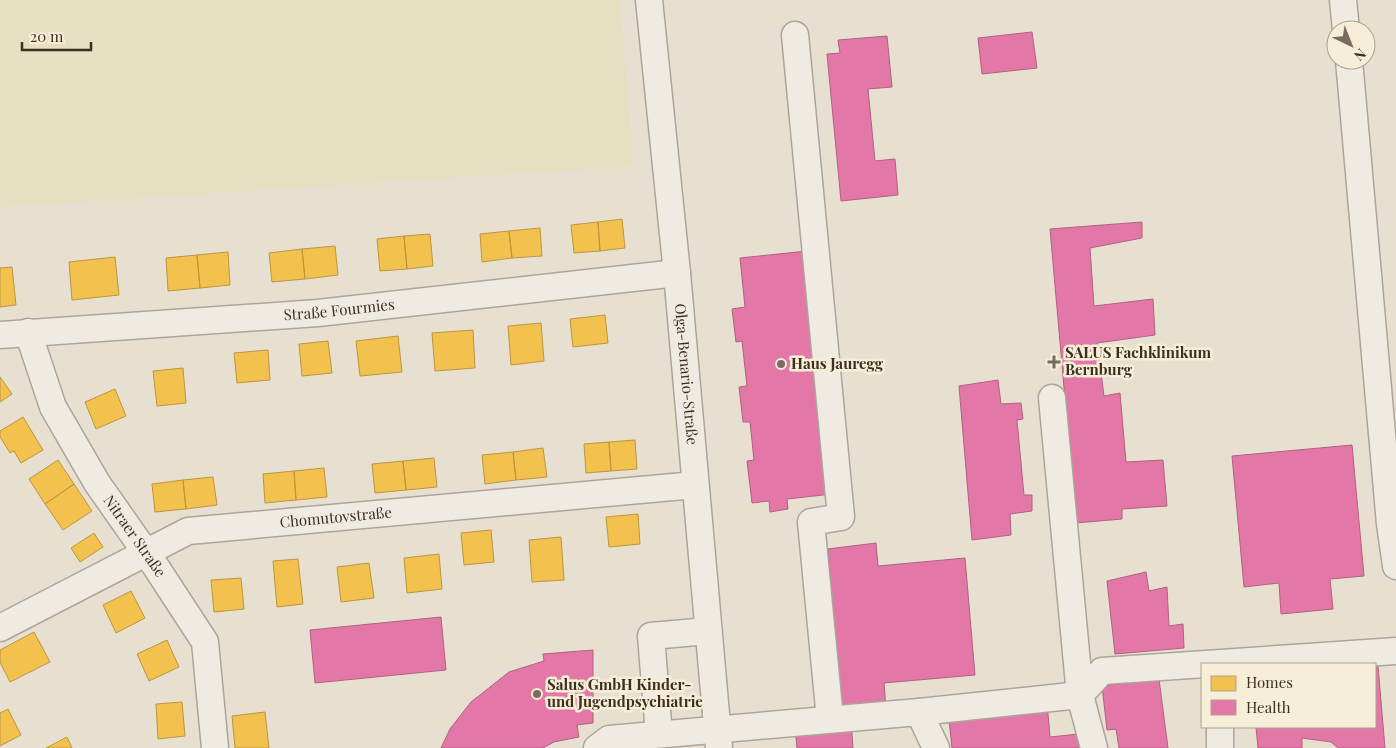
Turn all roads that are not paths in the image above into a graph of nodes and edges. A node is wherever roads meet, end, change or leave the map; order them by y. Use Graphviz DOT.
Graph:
graph roads {
  1 [pos="649,0"];
  2 [pos="1343,0"];
  3 [pos="1345,20"];
  4 [pos="795,35"];
  5 [pos="1350,70"];
  6 [pos="677,272"];
  7 [pos="28,332"];
  8 [pos="0,335"];
  9 [pos="1052,398"];
  10 [pos="1388,416"];
  11 [pos="695,485"];
  12 [pos="145,552"];
  13 [pos="1396,566"];
  14 [pos="0,628"];
  15 [pos="708,631"];
  16 [pos="1396,651"];
  17 [pos="1251,662"];
  18 [pos="1234,663"];
  19 [pos="1201,665"];
  20 [pos="1080,694"];
  21 [pos="919,712"];
  22 [pos="830,719"];
  23 [pos="1220,728"];
  24 [pos="659,734"];
  25 [pos="718,738"];
  26 [pos="215,748"];
  27 [pos="597,748"];
  28 [pos="936,748"];
  29 [pos="1094,748"];
  30 [pos="1220,748"];
  1 -- 6 [label="street, Olga-Benario-Straße"];
  2 -- 3 [label="street"];
  4 -- 22 [label="street"];
  5 -- 10 [label="street"];
  6 -- 7 [label="street, Straße Fourmies"];
  6 -- 11 [label="street, Olga-Benario-Straße"];
  7 -- 8 [label="street, Straße Fourmies"];
  7 -- 12 [label="street, Nitraer Straße"];
  9 -- 20 [label="street"];
  10 -- 13 [label="street"];
  11 -- 12 [label="street, Chomutovstraße"];
  11 -- 15 [label="street, Olga-Benario-Straße"];
  12 -- 14 [label="street, Chomutovstraße"];
  12 -- 26 [label="street, Nitraer Straße"];
  15 -- 24 [label="street"];
  15 -- 25 [label="street, Olga-Benario-Straße"];
  16 -- 17 [label="street"];
  17 -- 18 [label="street"];
  19 -- 20 [label="street"];
  20 -- 21 [label="street"];
  20 -- 29 [label="street"];
  21 -- 22 [label="street"];
  21 -- 28 [label="street"];
  22 -- 25 [label="street"];
  23 -- 30 [label="street"];
  24 -- 25 [label="street"];
  24 -- 27 [label="street"];
}
